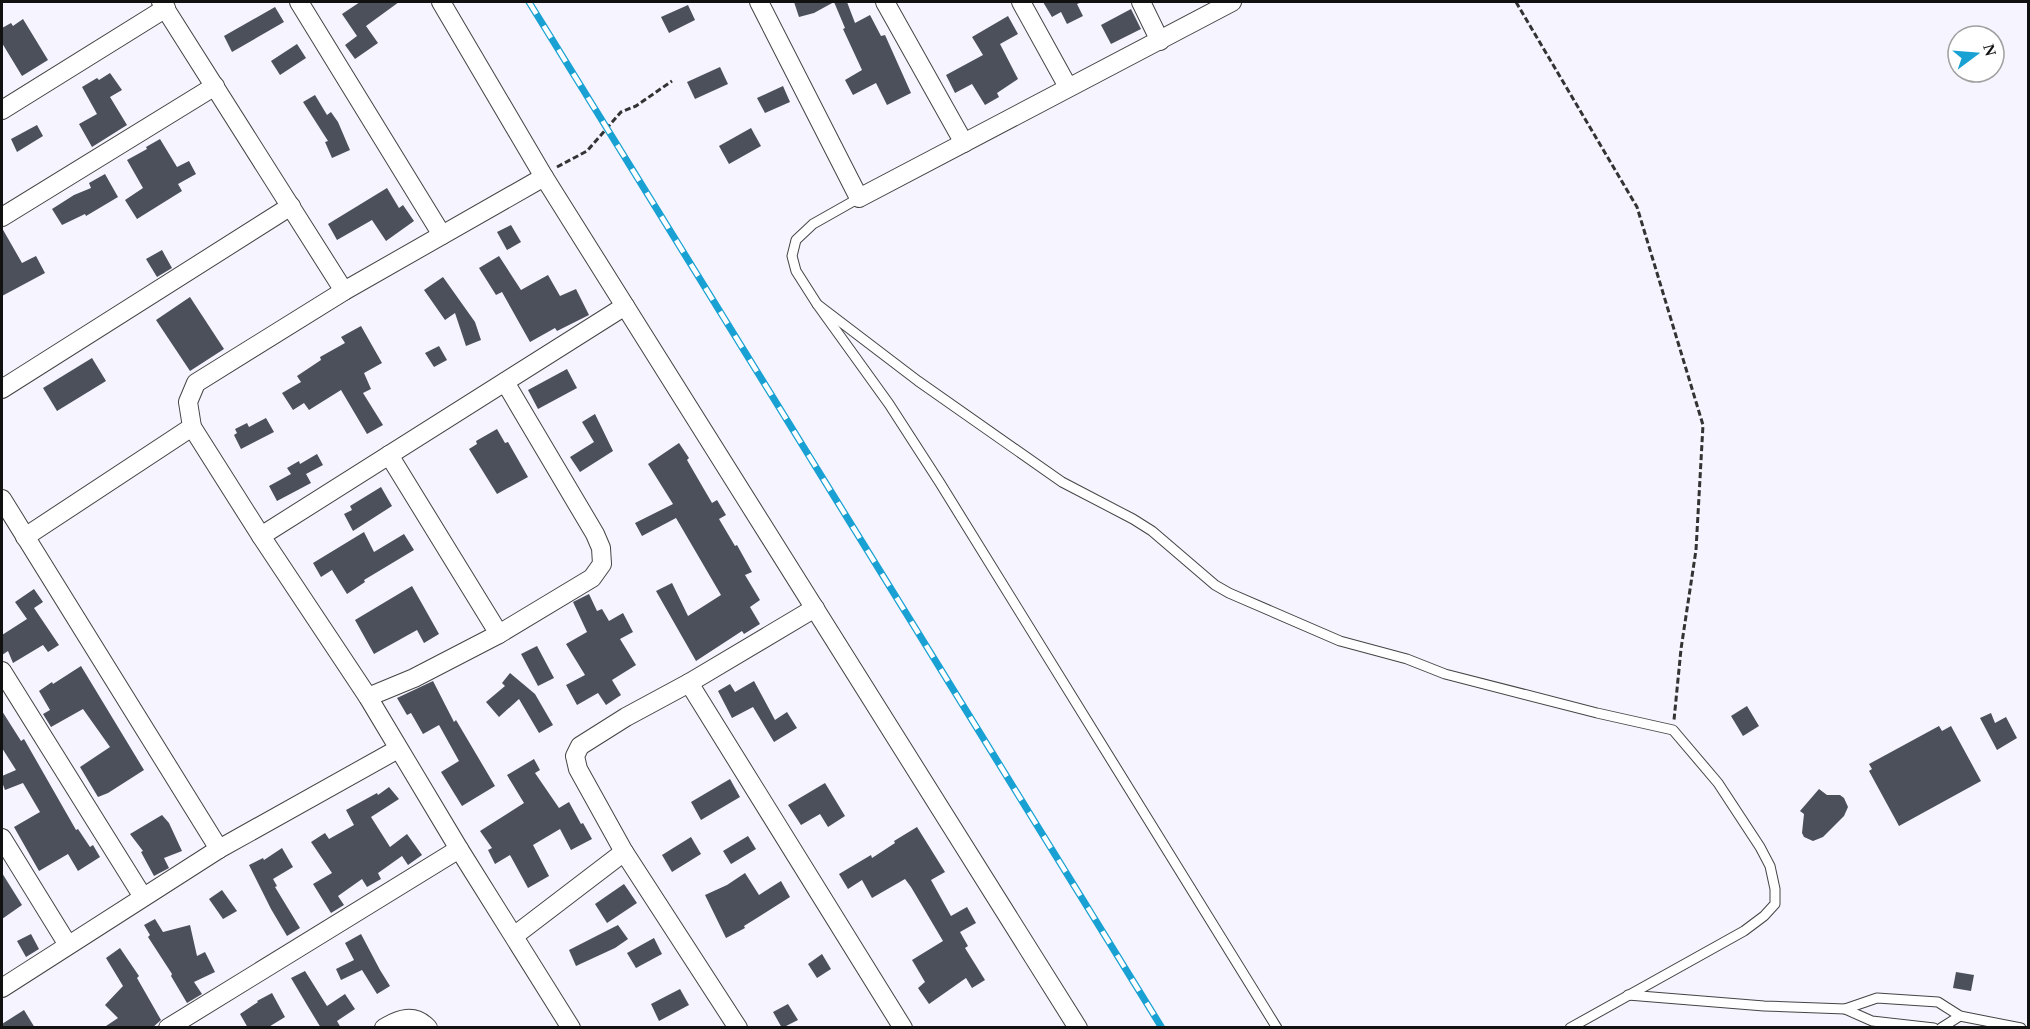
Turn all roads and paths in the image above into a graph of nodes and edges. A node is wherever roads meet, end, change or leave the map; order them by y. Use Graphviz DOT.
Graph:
graph roads {
  1 [pos="299,2"];
  2 [pos="441,2"];
  3 [pos="759,2"];
  4 [pos="885,2"];
  5 [pos="1021,2"];
  6 [pos="1141,2"];
  7 [pos="1232,2"];
  8 [pos="1516,2"];
  9 [pos="164,5"];
  10 [pos="1160,41"];
  11 [pos="672,81"];
  12 [pos="215,86"];
  13 [pos="1068,87"];
  14 [pos="2,110"];
  15 [pos="964,142"];
  16 [pos="544,177"];
  17 [pos="859,198"];
  18 [pos="291,206"];
  19 [pos="2,218"];
  20 [pos="442,235"];
  21 [pos="344,291"];
  22 [pos="817,304"];
  23 [pos="625,306"];
  24 [pos="505,382"];
  25 [pos="2,389"];
  26 [pos="192,427"];
  27 [pos="389,455"];
  28 [pos="2,499"];
  29 [pos="261,536"];
  30 [pos="25,537"];
  31 [pos="815,608"];
  32 [pos="499,634"];
  33 [pos="2,671"];
  34 [pos="689,683"];
  35 [pos="368,697"];
  36 [pos="1673,730"];
  37 [pos="398,749"];
  38 [pos="2,838"];
  39 [pos="219,849"];
  40 [pos="459,849"];
  41 [pos="624,852"];
  42 [pos="143,897"];
  43 [pos="514,936"];
  44 [pos="68,945"];
  45 [pos="2,988"];
  46 [pos="1628,995"];
  47 [pos="1845,1009"];
  48 [pos="1960,1016"];
  49 [pos="168,1028"];
  50 [pos="384,1028"];
  51 [pos="428,1028"];
  52 [pos="571,1028"];
  53 [pos="738,1028"];
  54 [pos="903,1028"];
  55 [pos="1078,1028"];
  56 [pos="1277,1028"];
  57 [pos="1570,1028"];
  58 [pos="1935,1028"];
  59 [pos="1941,1028"];
  60 [pos="2021,1028"];
  1 -- 20 [label="street"];
  2 -- 16 [label="street"];
  3 -- 17 [label="street"];
  4 -- 15 [label="street"];
  5 -- 13 [label="street"];
  6 -- 10 [label="street"];
  7 -- 10 [label="street"];
  8 -- 36 [label="path"];
  9 -- 12 [label="street"];
  9 -- 14 [label="street"];
  10 -- 13 [label="street"];
  11 -- 16 [label="path"];
  12 -- 18 [label="street"];
  12 -- 19 [label="street"];
  13 -- 15 [label="street"];
  15 -- 17 [label="street"];
  16 -- 20 [label="street"];
  16 -- 23 [label="street"];
  17 -- 22 [label="lane"];
  18 -- 21 [label="street"];
  18 -- 25 [label="street"];
  20 -- 21 [label="street"];
  21 -- 26 [label="street"];
  22 -- 36 [label="lane"];
  22 -- 56 [label="lane"];
  23 -- 24 [label="street"];
  23 -- 31 [label="street"];
  24 -- 27 [label="street"];
  24 -- 32 [label="street"];
  26 -- 29 [label="street"];
  26 -- 30 [label="street"];
  27 -- 29 [label="street"];
  27 -- 32 [label="street"];
  28 -- 30 [label="street"];
  29 -- 35 [label="street"];
  30 -- 39 [label="street"];
  31 -- 34 [label="street"];
  31 -- 55 [label="street"];
  32 -- 35 [label="street"];
  33 -- 42 [label="street"];
  34 -- 41 [label="street"];
  34 -- 54 [label="street"];
  35 -- 37 [label="street"];
  36 -- 46 [label="lane"];
  37 -- 39 [label="street"];
  37 -- 40 [label="street"];
  38 -- 44 [label="street"];
  39 -- 42 [label="street"];
  40 -- 43 [label="street"];
  40 -- 49 [label="street"];
  41 -- 43 [label="street"];
  41 -- 53 [label="street"];
  42 -- 44 [label="street"];
  43 -- 52 [label="street"];
  44 -- 45 [label="street"];
  46 -- 47 [label="lane"];
  46 -- 57 [label="lane"];
  47 -- 48 [label="lane"];
  47 -- 58 [label="lane"];
  48 -- 59 [label="lane"];
  48 -- 60 [label="lane"];
  50 -- 51 [label="street"];
}
